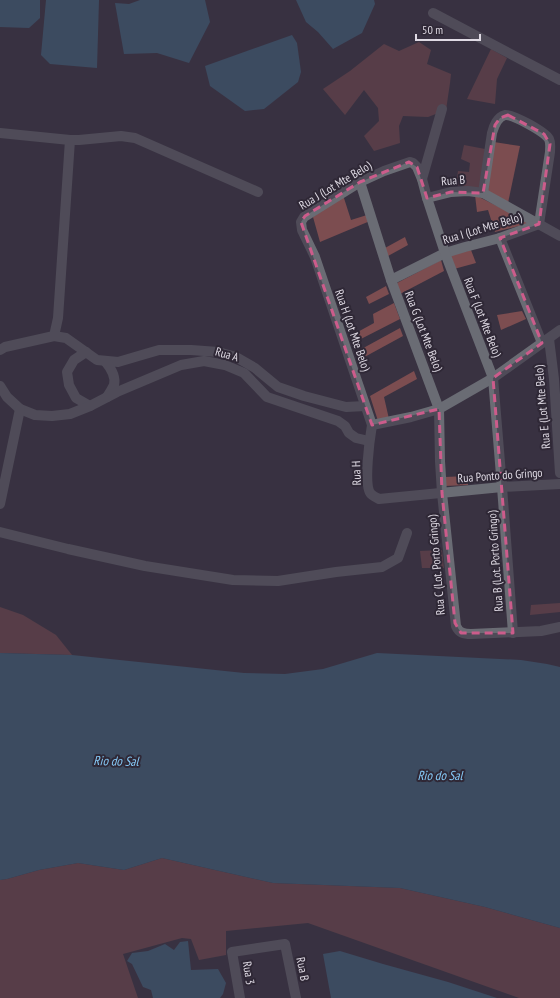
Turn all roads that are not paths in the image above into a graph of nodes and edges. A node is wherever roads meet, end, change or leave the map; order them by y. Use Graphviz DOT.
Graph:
graph roads {
  1 [pos="433,13"];
  2 [pos="560,80"];
  3 [pos="442,109"];
  4 [pos="0,133"];
  5 [pos="70,140"];
  6 [pos="412,162"];
  7 [pos="422,179"];
  8 [pos="360,182"];
  9 [pos="258,192"];
  10 [pos="483,193"];
  11 [pos="427,198"];
  12 [pos="539,224"];
  13 [pos="302,230"];
  14 [pos="560,236"];
  15 [pos="500,238"];
  16 [pos="445,253"];
  17 [pos="391,280"];
  18 [pos="560,330"];
  19 [pos="54,336"];
  20 [pos="545,341"];
  21 [pos="0,350"];
  22 [pos="86,352"];
  23 [pos="105,361"];
  24 [pos="118,362"];
  25 [pos="113,373"];
  26 [pos="493,378"];
  27 [pos="114,384"];
  28 [pos="0,386"];
  29 [pos="131,387"];
  30 [pos="107,397"];
  31 [pos="90,406"];
  32 [pos="365,406"];
  33 [pos="346,407"];
  34 [pos="20,409"];
  35 [pos="439,409"];
  36 [pos="372,425"];
  37 [pos="345,426"];
  38 [pos="369,441"];
  39 [pos="560,473"];
  40 [pos="560,484"];
  41 [pos="502,487"];
  42 [pos="442,493"];
  43 [pos="379,500"];
  44 [pos="0,504"];
  45 [pos="0,532"];
  46 [pos="407,533"];
  47 [pos="560,627"];
  48 [pos="514,633"];
  49 [pos="232,952"];
  50 [pos="240,998"];
  51 [pos="296,998"];
  1 -- 2 [label="street"];
  3 -- 7 [label="street"];
  4 -- 5 [label="street"];
  5 -- 9 [label="street"];
  5 -- 19 [label="street"];
  6 -- 7 [label="street, Rua F (Lot Mte Belo)"];
  6 -- 8 [label="street, Rua J (Lot Mte Belo)"];
  7 -- 11 [label="street, Rua F (Lot Mte Belo)"];
  8 -- 13 [label="street, Rua J (Lot Mte Belo)"];
  8 -- 17 [label="street, Rua G (Lot Mte Belo)"];
  10 -- 11 [label="street, Rua B"];
  10 -- 12 [label="street"];
  10 -- 12 [label="street"];
  11 -- 16 [label="street, Rua F (Lot Mte Belo)"];
  12 -- 14 [label="street"];
  12 -- 15 [label="street, Rua I (Lot Mte Belo)"];
  13 -- 32 [label="street, Rua H (Lot Mte Belo)"];
  15 -- 16 [label="street, Rua I (Lot Mte Belo)"];
  15 -- 20 [label="street, Rua E (Lot Mte Belo)"];
  16 -- 17 [label="street, Rua I (Lot Mte Belo)"];
  16 -- 26 [label="street, Rua F (Lot Mte Belo)"];
  17 -- 35 [label="street, Rua G (Lot Mte Belo)"];
  18 -- 20 [label="street"];
  19 -- 21 [label="street"];
  19 -- 22 [label="street, Rua A"];
  20 -- 26 [label="street"];
  20 -- 39 [label="street, Rua E (Lot Mte Belo)"];
  22 -- 23 [label="street, Rua A"];
  22 -- 31 [label="street"];
  23 -- 24 [label="street, Rua A"];
  23 -- 25 [label="street"];
  24 -- 25 [label="street"];
  24 -- 33 [label="street, Rua A"];
  25 -- 27 [label="street"];
  26 -- 35 [label="street"];
  26 -- 41 [label="street, Rua F (Lot Mte Belo)"];
  27 -- 29 [label="street"];
  27 -- 30 [label="street"];
  28 -- 34 [label="street"];
  29 -- 30 [label="street, Rua A"];
  29 -- 37 [label="street, Rua A"];
  30 -- 31 [label="street, Rua A"];
  31 -- 34 [label="street, Rua A"];
  32 -- 33 [label="street, Rua A"];
  32 -- 36 [label="street, Rua H (Lot Mte Belo)"];
  33 -- 37 [label="street"];
  34 -- 44 [label="street"];
  35 -- 36 [label="street"];
  35 -- 42 [label="street, Rua G (Lot Mte Belo)"];
  36 -- 38 [label="street"];
  37 -- 38 [label="street, Rua A"];
  38 -- 43 [label="street, Rua H"];
  40 -- 41 [label="street, Rua Ponto do Gringo"];
  41 -- 42 [label="street, Rua Ponto do Gringo"];
  41 -- 48 [label="street, Rua B (Lot. Porto Gringo)"];
  42 -- 43 [label="street, Rua Ponto do Gringo"];
  42 -- 48 [label="street, Rua C (Lot. Porto Gringo)"];
  45 -- 46 [label="street"];
  47 -- 48 [label="street"];
  49 -- 50 [label="street, Rua 3"];
  49 -- 51 [label="street, Rua B"];
}
